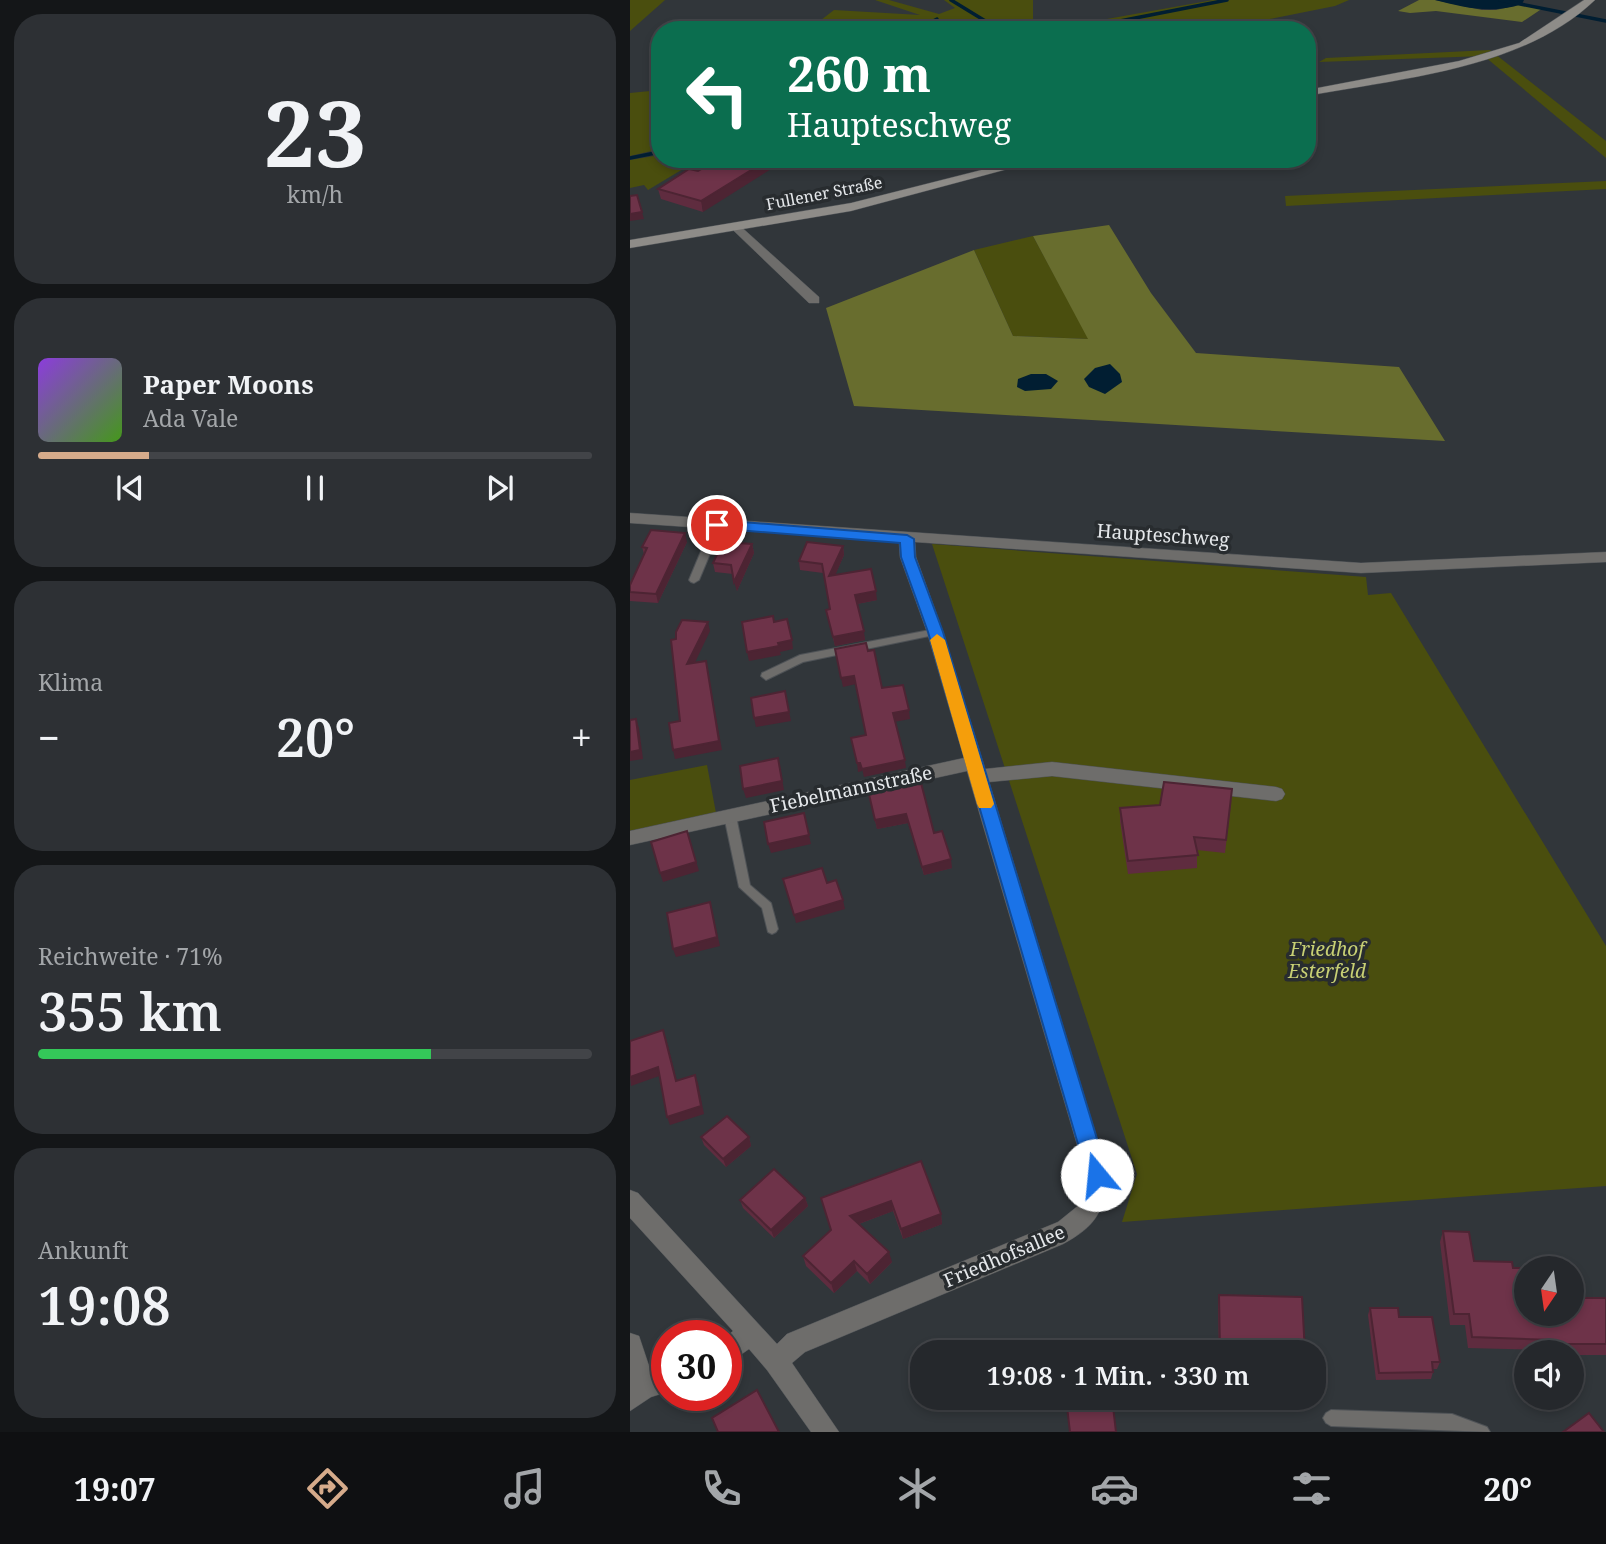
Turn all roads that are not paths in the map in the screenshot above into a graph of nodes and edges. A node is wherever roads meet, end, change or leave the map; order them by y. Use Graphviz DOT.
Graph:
graph roads {
  1 [pos="1590,0"];
  2 [pos="1316,91"];
  3 [pos="1004,168"];
  4 [pos="738,228"];
  5 [pos="630,244"];
  6 [pos="814,300"];
  7 [pos="630,518"];
  8 [pos="717,525"];
  9 [pos="907,539"];
  10 [pos="1606,557"];
  11 [pos="694,580"];
  12 [pos="935,632"];
  13 [pos="766,677"];
  14 [pos="975,769"];
  15 [pos="1276,794"];
  16 [pos="730,816"];
  17 [pos="630,838"];
  18 [pos="772,929"];
  19 [pos="630,1201"];
  20 [pos="749,1333"];
  21 [pos="742,1339"];
  22 [pos="630,1345"];
  23 [pos="776,1361"];
  24 [pos="647,1388"];
  25 [pos="1331,1418"];
  26 [pos="826,1432"];
  27 [pos="1482,1432"];
  1 -- 2 [label="main road"];
  3 -- 4 [label="main road, Fullener Straße"];
  4 -- 5 [label="main road, Fullener Straße"];
  4 -- 6 [label="street"];
  7 -- 8 [label="street, Haupteschweg"];
  8 -- 9 [label="street, Haupteschweg"];
  8 -- 11 [label="lane"];
  9 -- 10 [label="street, Haupteschweg"];
  9 -- 12 [label="street, Friedhofsallee"];
  12 -- 13 [label="lane"];
  12 -- 14 [label="street, Friedhofsallee"];
  14 -- 15 [label="street, Fiebelmannstraße"];
  14 -- 16 [label="street, Fiebelmannstraße"];
  14 -- 23 [label="street, Friedhofsallee"];
  16 -- 17 [label="street, Fiebelmannstraße"];
  16 -- 18 [label="lane"];
  19 -- 20 [label="street"];
  20 -- 21 [label="street"];
  20 -- 23 [label="street"];
  22 -- 24 [label="street"];
  23 -- 26 [label="street"];
  25 -- 27 [label="lane"];
}
